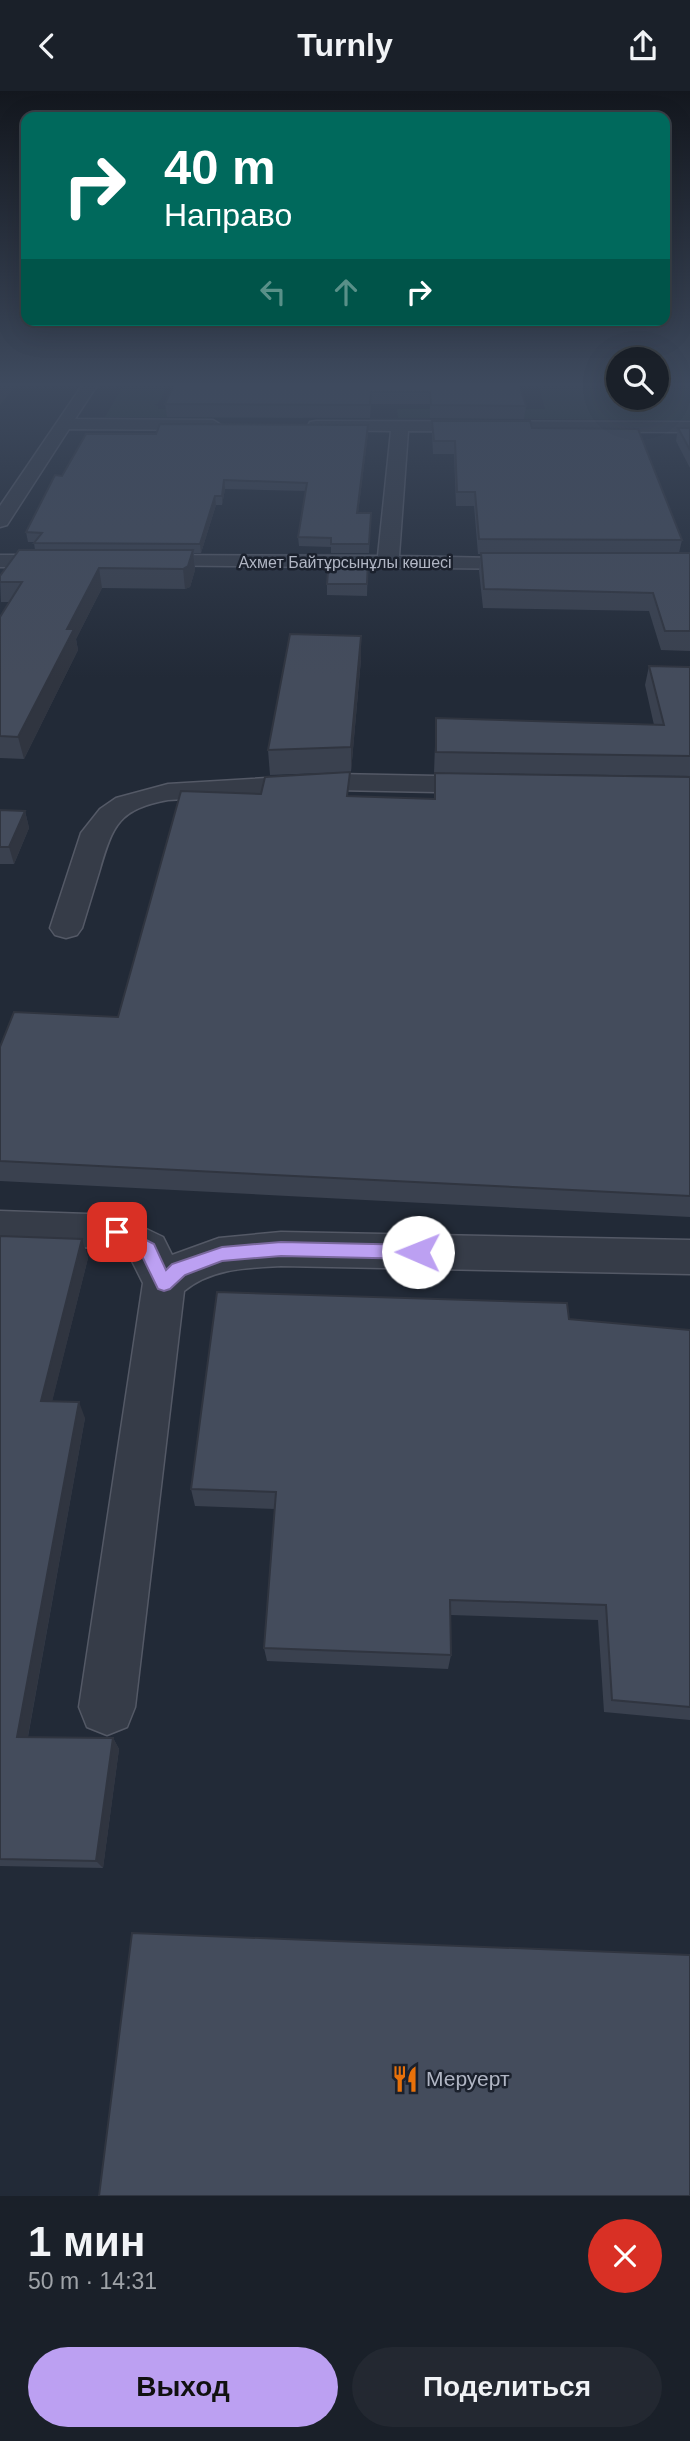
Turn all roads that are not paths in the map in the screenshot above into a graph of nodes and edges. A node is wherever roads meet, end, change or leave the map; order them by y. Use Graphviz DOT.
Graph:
graph roads {
  1 [pos="25,482"];
  2 [pos="395,482"];
  3 [pos="0,521"];
  4 [pos="0,561"];
  5 [pos="83,561"];
  6 [pos="125,561"];
  7 [pos="388,562"];
  8 [pos="553,563"];
  9 [pos="511,786"];
  10 [pos="66,928"];
  11 [pos="0,1228"];
  12 [pos="690,1258"];
  13 [pos="164,1283"];
  14 [pos="107,1707"];
  1 -- 3 [label="street"];
  2 -- 7 [label="street"];
  4 -- 5 [label="street"];
  6 -- 7 [label="street, Ахмет Байтұрсынұлы көшесі"];
  7 -- 8 [label="street, Ахмет Байтұрсынұлы көшесі"];
  9 -- 10 [label="street"];
  11 -- 13 [label="street"];
  12 -- 13 [label="street"];
  13 -- 14 [label="street"];
}
